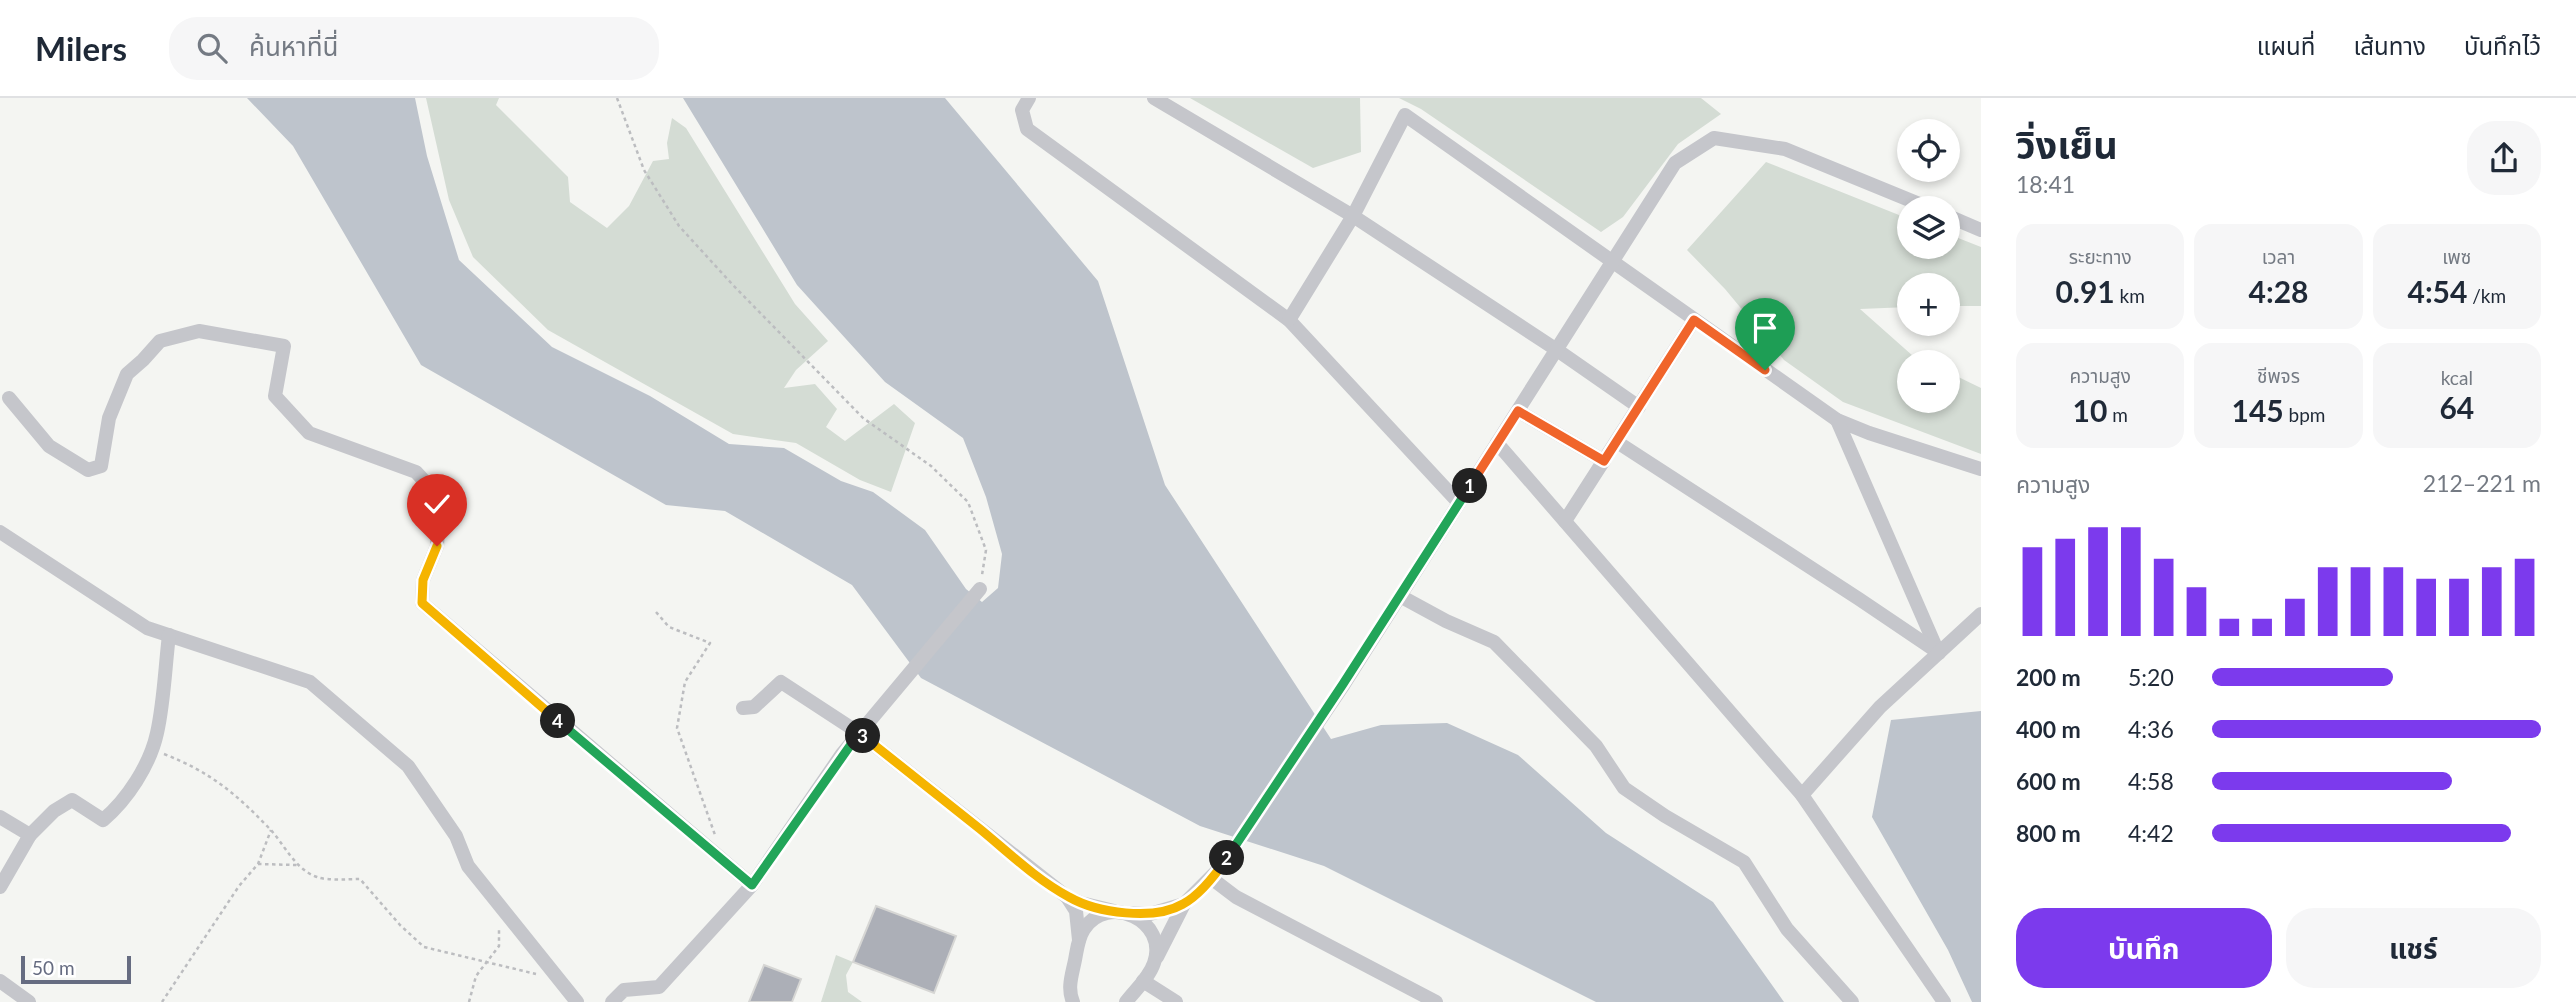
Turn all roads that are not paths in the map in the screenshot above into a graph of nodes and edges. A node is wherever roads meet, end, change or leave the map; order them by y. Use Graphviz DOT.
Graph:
graph roads {
  1 [pos="1029,98"];
  2 [pos="1154,98"];
  3 [pos="1900,196"];
  4 [pos="1353,216"];
  5 [pos="1960,221"];
  6 [pos="1981,230"];
  7 [pos="1612,262"];
  8 [pos="1289,320"];
  9 [pos="1694,320"];
  10 [pos="1557,350"];
  11 [pos="9,398"];
  12 [pos="1639,407"];
  13 [pos="1518,411"];
  14 [pos="1837,420"];
  15 [pos="1617,442"];
  16 [pos="1497,443"];
  17 [pos="1604,461"];
  18 [pos="1981,469"];
  19 [pos="1459,503"];
  20 [pos="1565,522"];
  21 [pos="0,532"];
  22 [pos="980,589"];
  23 [pos="1399,596"];
  24 [pos="1981,614"];
  25 [pos="169,635"];
  26 [pos="1939,653"];
  27 [pos="743,708"];
  28 [pos="859,733"];
  29 [pos="1802,795"];
  30 [pos="0,817"];
  31 [pos="30,835"];
  32 [pos="1216,873"];
  33 [pos="752,885"];
  34 [pos="0,887"];
  35 [pos="1068,897"];
  36 [pos="1184,904"];
  37 [pos="1122,912"];
  38 [pos="1079,941"];
  39 [pos="1155,961"];
  40 [pos="1143,981"];
  41 [pos="1,985"];
  42 [pos="1069,985"];
  43 [pos="29,1002"];
  44 [pos="578,1002"];
  45 [pos="612,1002"];
  46 [pos="1068,1002"];
  47 [pos="1073,1002"];
  48 [pos="1126,1002"];
  49 [pos="1175,1002"];
  50 [pos="1436,1002"];
  51 [pos="1852,1002"];
  52 [pos="1944,1002"];
  1 -- 8 [label="street"];
  2 -- 4 [label="street"];
  3 -- 7 [label="street"];
  4 -- 7 [label="street"];
  4 -- 8 [label="street"];
  4 -- 10 [label="street"];
  5 -- 6 [label="street"];
  7 -- 9 [label="street"];
  7 -- 10 [label="street"];
  8 -- 19 [label="street"];
  9 -- 12 [label="street"];
  9 -- 14 [label="street"];
  10 -- 12 [label="street"];
  10 -- 13 [label="street"];
  11 -- 33 [label="street"];
  12 -- 15 [label="street"];
  13 -- 16 [label="street"];
  13 -- 17 [label="street"];
  14 -- 18 [label="street"];
  14 -- 26 [label="street"];
  15 -- 17 [label="street"];
  15 -- 26 [label="street"];
  16 -- 19 [label="street"];
  16 -- 20 [label="street"];
  17 -- 20 [label="street"];
  19 -- 23 [label="street"];
  20 -- 29 [label="street"];
  21 -- 25 [label="street"];
  22 -- 28 [label="street"];
  23 -- 32 [label="street"];
  23 -- 51 [label="street"];
  24 -- 26 [label="street"];
  25 -- 31 [label="street"];
  25 -- 44 [label="street"];
  26 -- 29 [label="street"];
  27 -- 28 [label="street"];
  28 -- 33 [label="street"];
  28 -- 35 [label="street"];
  29 -- 52 [label="street"];
  30 -- 31 [label="street"];
  31 -- 34 [label="street"];
  32 -- 36 [label="street"];
  32 -- 50 [label="street"];
  33 -- 45 [label="street"];
  35 -- 37 [label="street"];
  35 -- 38 [label="street"];
  36 -- 37 [label="street"];
  36 -- 39 [label="street"];
  37 -- 38 [label="street"];
  37 -- 39 [label="street"];
  38 -- 42 [label="street"];
  39 -- 40 [label="street"];
  40 -- 48 [label="street"];
  40 -- 49 [label="street"];
  41 -- 43 [label="street"];
  42 -- 46 [label="street"];
  42 -- 47 [label="street"];
}
